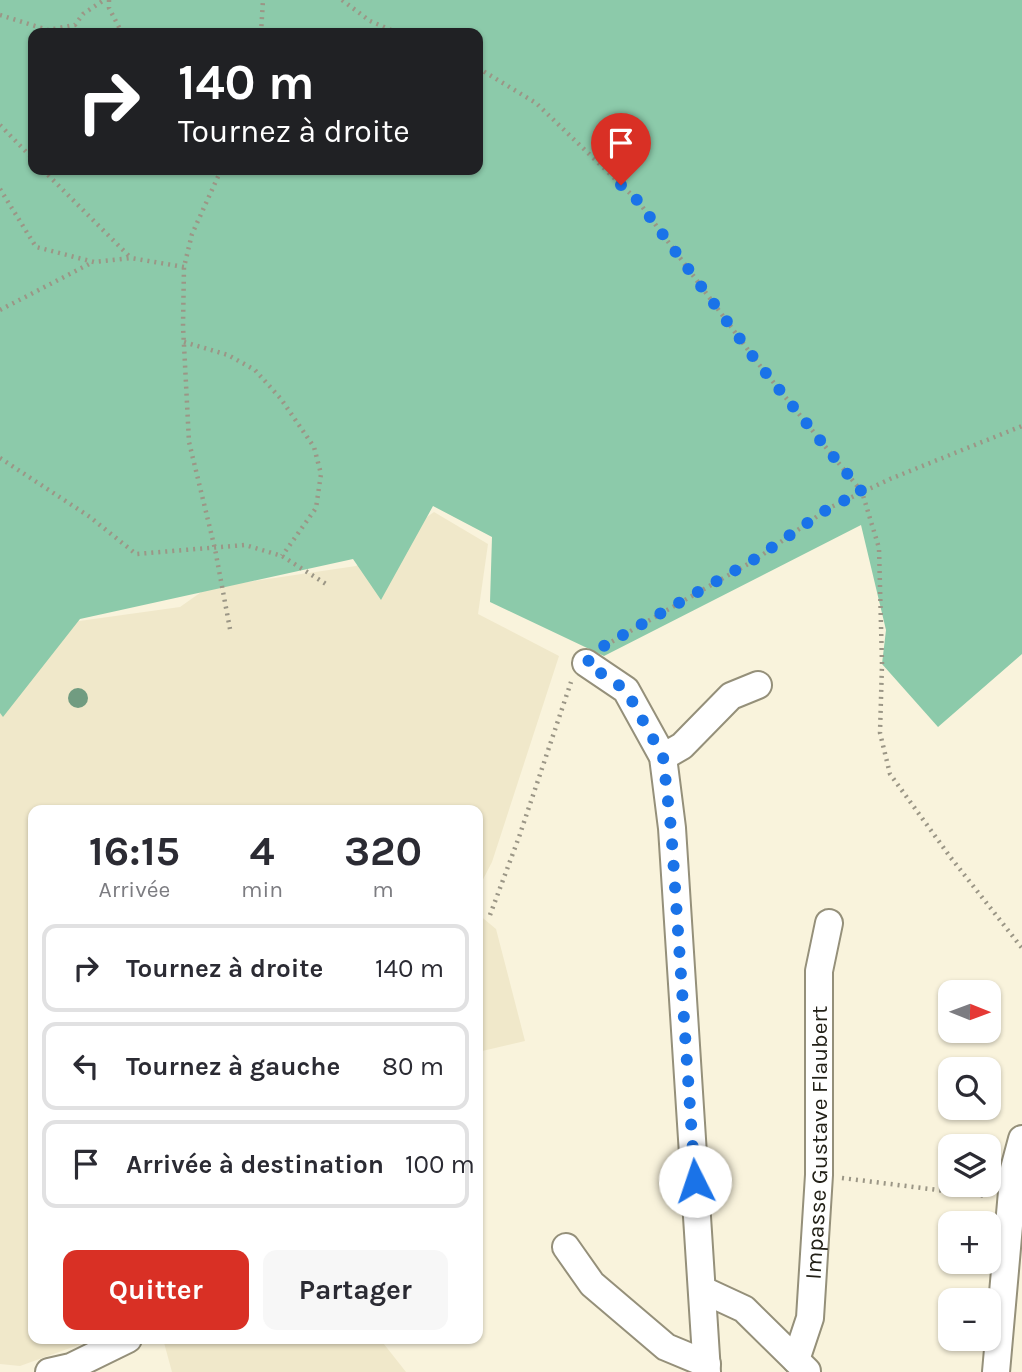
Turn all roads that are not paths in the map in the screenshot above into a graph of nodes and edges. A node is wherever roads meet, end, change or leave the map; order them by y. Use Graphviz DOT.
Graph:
graph roads {
  1 [pos="586,663"];
  2 [pos="758,685"];
  3 [pos="663,757"];
  4 [pos="830,923"];
  5 [pos="1022,1139"];
  6 [pos="566,1247"];
  7 [pos="703,1290"];
  8 [pos="118,1344"];
  9 [pos="802,1366"];
  10 [pos="707,1368"];
  11 [pos="49,1372"];
  12 [pos="996,1372"];
  1 -- 3 [label="street"];
  2 -- 3 [label="street"];
  3 -- 7 [label="street"];
  4 -- 9 [label="street, Impasse Gustave Flaubert"];
  5 -- 12 [label="street"];
  6 -- 10 [label="street"];
  7 -- 9 [label="street"];
  7 -- 10 [label="street"];
  8 -- 11 [label="street"];
}
